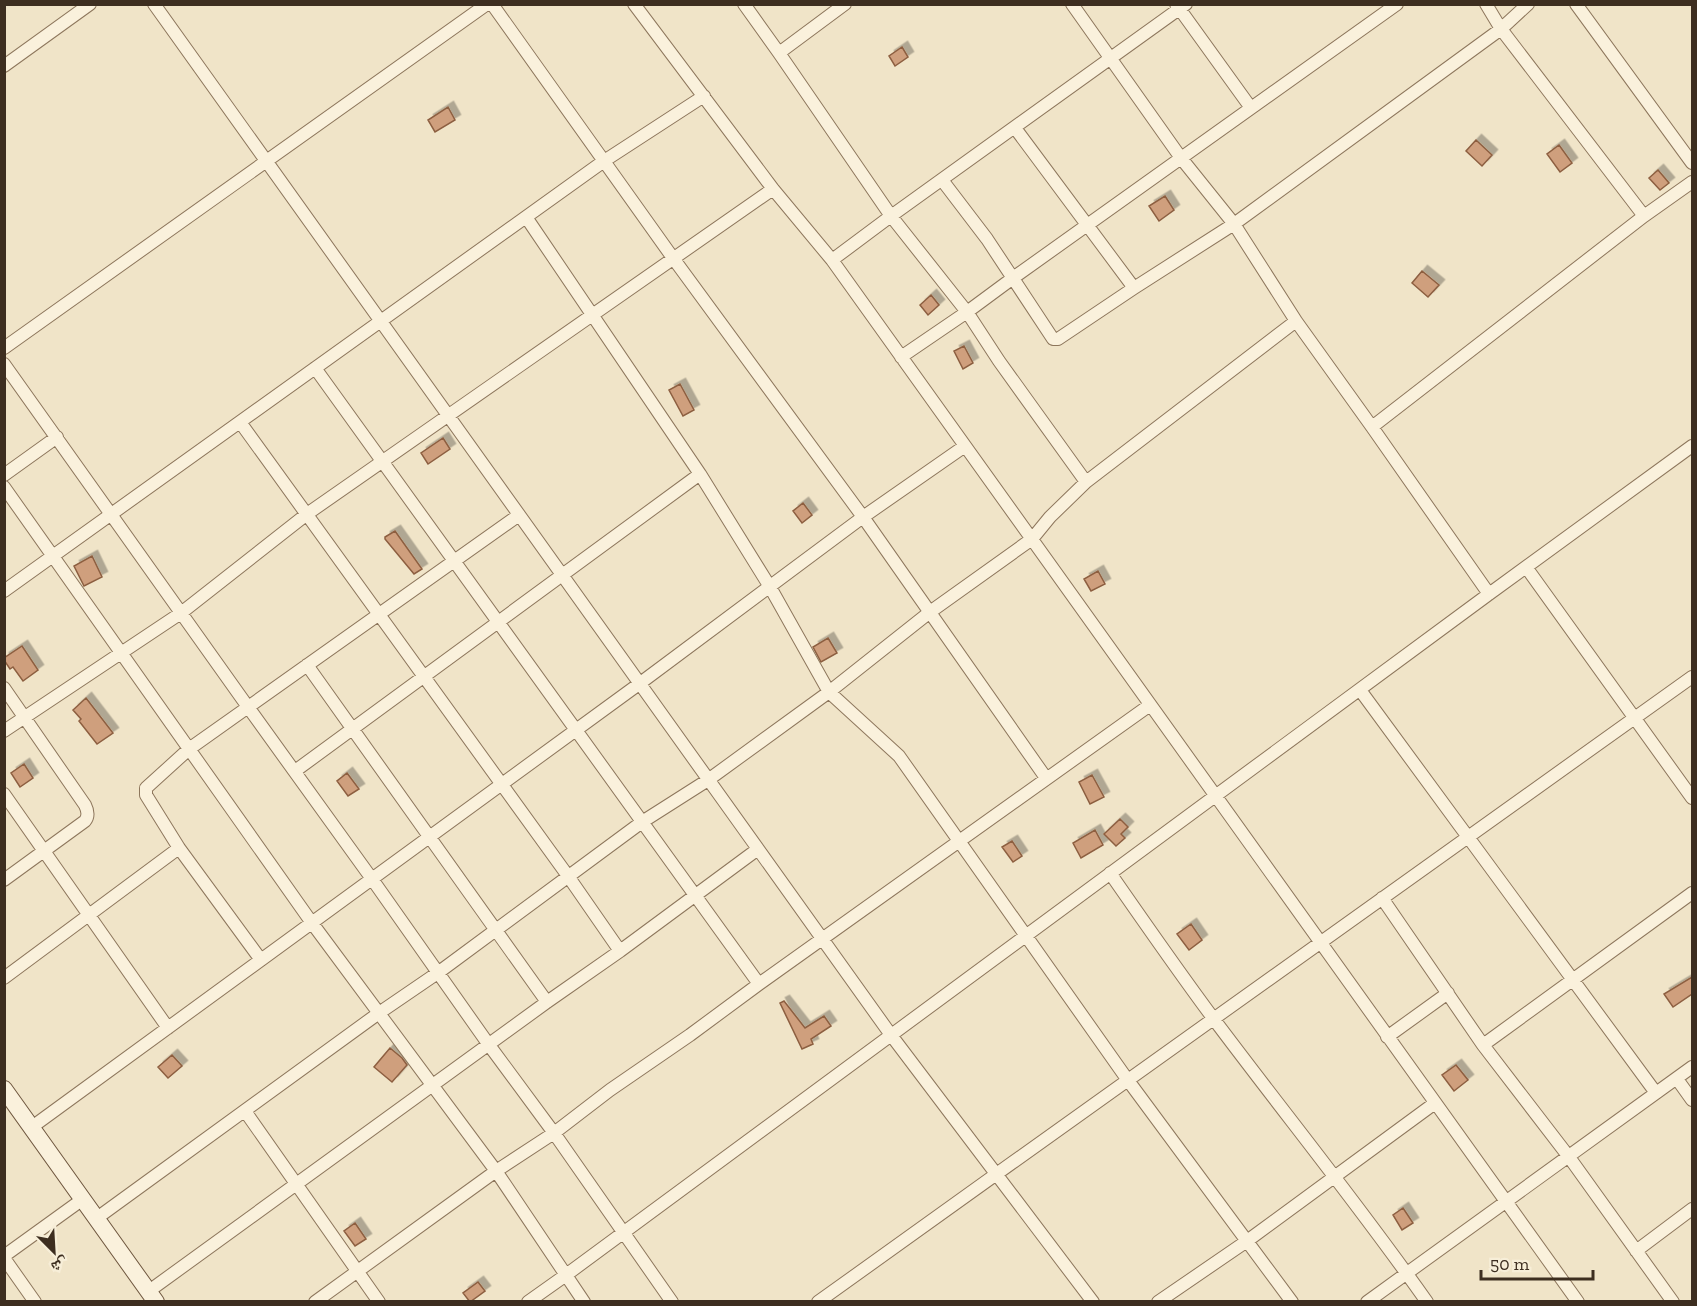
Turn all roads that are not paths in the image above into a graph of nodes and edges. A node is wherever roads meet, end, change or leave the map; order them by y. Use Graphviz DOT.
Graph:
graph roads {
  1 [pos="90,4"];
  2 [pos="154,4"];
  3 [pos="487,4"];
  4 [pos="492,4"];
  5 [pos="744,4"];
  6 [pos="845,4"];
  7 [pos="1072,4"];
  8 [pos="1396,4"];
  9 [pos="1486,4"];
  10 [pos="1528,4"];
  11 [pos="1576,4"];
  12 [pos="638,6"];
  13 [pos="1180,6"];
  14 [pos="1501,29"];
  15 [pos="779,53"];
  16 [pos="1111,58"];
  17 [pos="4,66"];
  18 [pos="704,96"];
  19 [pos="1251,108"];
  20 [pos="1015,128"];
  21 [pos="1181,158"];
  22 [pos="603,161"];
  23 [pos="266,162"];
  24 [pos="1692,163"];
  25 [pos="942,180"];
  26 [pos="1692,182"];
  27 [pos="773,189"];
  28 [pos="891,216"];
  29 [pos="1644,216"];
  30 [pos="526,217"];
  31 [pos="1234,224"];
  32 [pos="1087,225"];
  33 [pos="673,258"];
  34 [pos="832,260"];
  35 [pos="1012,278"];
  36 [pos="1134,288"];
  37 [pos="967,312"];
  38 [pos="592,316"];
  39 [pos="381,321"];
  40 [pos="1296,321"];
  41 [pos="4,348"];
  42 [pos="901,357"];
  43 [pos="4,364"];
  44 [pos="315,368"];
  45 [pos="448,416"];
  46 [pos="240,422"];
  47 [pos="1372,427"];
  48 [pos="57,437"];
  49 [pos="965,446"];
  50 [pos="1692,446"];
  51 [pos="382,462"];
  52 [pos="700,474"];
  53 [pos="4,476"];
  54 [pos="1086,482"];
  55 [pos="4,487"];
  56 [pos="111,514"];
  57 [pos="307,514"];
  58 [pos="519,515"];
  59 [pos="863,518"];
  60 [pos="1032,539"];
  61 [pos="53,556"];
  62 [pos="454,561"];
  63 [pos="1526,567"];
  64 [pos="562,576"];
  65 [pos="770,587"];
  66 [pos="4,591"];
  67 [pos="1489,594"];
  68 [pos="930,612"];
  69 [pos="181,613"];
  70 [pos="379,614"];
  71 [pos="498,622"];
  72 [pos="121,653"];
  73 [pos="306,665"];
  74 [pos="424,676"];
  75 [pos="1692,677"];
  76 [pos="639,684"];
  77 [pos="4,688"];
  78 [pos="1360,690"];
  79 [pos="829,692"];
  80 [pos="1150,705"];
  81 [pos="248,707"];
  82 [pos="24,718"];
  83 [pos="1635,718"];
  84 [pos="352,728"];
  85 [pos="576,730"];
  86 [pos="4,731"];
  87 [pos="189,749"];
  88 [pos="295,771"];
  89 [pos="1046,778"];
  90 [pos="708,780"];
  91 [pos="502,784"];
  92 [pos="4,794"];
  93 [pos="1215,796"];
  94 [pos="1692,798"];
  95 [pos="642,822"];
  96 [pos="429,837"];
  97 [pos="1469,837"];
  98 [pos="959,841"];
  99 [pos="179,848"];
  100 [pos="758,849"];
  101 [pos="43,852"];
  102 [pos="1110,873"];
  103 [pos="568,876"];
  104 [pos="372,879"];
  105 [pos="4,880"];
  106 [pos="1692,893"];
  107 [pos="695,895"];
  108 [pos="1382,898"];
  109 [pos="89,914"];
  110 [pos="312,923"];
  111 [pos="495,929"];
  112 [pos="1026,936"];
  113 [pos="822,939"];
  114 [pos="1321,943"];
  115 [pos="620,951"];
  116 [pos="261,960"];
  117 [pos="439,972"];
  118 [pos="4,978"];
  119 [pos="1574,980"];
  120 [pos="759,984"];
  121 [pos="1448,993"];
  122 [pos="547,1002"];
  123 [pos="379,1013"];
  124 [pos="1214,1019"];
  125 [pos="168,1028"];
  126 [pos="891,1035"];
  127 [pos="1388,1037"];
  128 [pos="489,1045"];
  129 [pos="1483,1045"];
  130 [pos="1692,1067"];
  131 [pos="1677,1078"];
  132 [pos="1127,1079"];
  133 [pos="432,1086"];
  134 [pos="4,1089"];
  135 [pos="1656,1093"];
  136 [pos="1692,1100"];
  137 [pos="1435,1103"];
  138 [pos="245,1111"];
  139 [pos="32,1128"];
  140 [pos="554,1133"];
  141 [pos="1569,1157"];
  142 [pos="496,1171"];
  143 [pos="996,1174"];
  144 [pos="1335,1177"];
  145 [pos="296,1184"];
  146 [pos="83,1200"];
  147 [pos="1505,1202"];
  148 [pos="1692,1209"];
  149 [pos="97,1218"];
  150 [pos="622,1232"];
  151 [pos="1247,1241"];
  152 [pos="1636,1251"];
  153 [pos="4,1257"];
  154 [pos="359,1272"];
  155 [pos="1407,1272"];
  156 [pos="566,1275"];
  157 [pos="152,1296"];
  158 [pos="35,1302"];
  159 [pos="315,1302"];
  160 [pos="379,1302"];
  161 [pos="528,1302"];
  162 [pos="584,1302"];
  163 [pos="672,1302"];
  164 [pos="819,1302"];
  165 [pos="1093,1302"];
  166 [pos="1158,1302"];
  167 [pos="1292,1302"];
  168 [pos="1367,1302"];
  169 [pos="1427,1302"];
  170 [pos="1578,1302"];
  171 [pos="1673,1302"];
  1 -- 17 [label="street"];
  2 -- 23 [label="street"];
  3 -- 23 [label="street"];
  4 -- 22 [label="street"];
  5 -- 15 [label="street"];
  6 -- 15 [label="street"];
  7 -- 16 [label="street"];
  8 -- 19 [label="street"];
  9 -- 14 [label="street"];
  10 -- 14 [label="street"];
  11 -- 24 [label="street"];
  12 -- 18 [label="street"];
  13 -- 16 [label="street"];
  13 -- 19 [label="street"];
  14 -- 29 [label="street"];
  14 -- 31 [label="street"];
  15 -- 28 [label="street"];
  16 -- 20 [label="street"];
  16 -- 21 [label="street"];
  18 -- 22 [label="street"];
  18 -- 27 [label="street"];
  19 -- 21 [label="street"];
  20 -- 25 [label="street"];
  20 -- 32 [label="street"];
  21 -- 31 [label="street"];
  21 -- 32 [label="street"];
  22 -- 30 [label="street"];
  22 -- 33 [label="street"];
  23 -- 39 [label="street"];
  23 -- 41 [label="street"];
  25 -- 28 [label="street"];
  25 -- 35 [label="street"];
  26 -- 29 [label="street"];
  27 -- 33 [label="street"];
  27 -- 34 [label="street"];
  28 -- 34 [label="street"];
  28 -- 37 [label="street"];
  29 -- 47 [label="street"];
  30 -- 38 [label="street"];
  30 -- 39 [label="street"];
  31 -- 36 [label="street"];
  31 -- 40 [label="street"];
  32 -- 35 [label="street"];
  32 -- 36 [label="street"];
  33 -- 38 [label="street"];
  33 -- 59 [label="street"];
  34 -- 42 [label="street"];
  35 -- 36 [label="street"];
  35 -- 37 [label="street"];
  37 -- 42 [label="street"];
  37 -- 54 [label="street"];
  38 -- 45 [label="street"];
  38 -- 52 [label="street"];
  39 -- 44 [label="street"];
  39 -- 45 [label="street"];
  40 -- 47 [label="street"];
  40 -- 54 [label="street"];
  42 -- 49 [label="street"];
  43 -- 48 [label="street"];
  44 -- 46 [label="street"];
  44 -- 51 [label="street"];
  45 -- 51 [label="street"];
  45 -- 58 [label="street"];
  46 -- 56 [label="street"];
  46 -- 57 [label="street"];
  47 -- 67 [label="street"];
  48 -- 53 [label="street"];
  48 -- 56 [label="street"];
  49 -- 59 [label="street"];
  49 -- 60 [label="street"];
  50 -- 63 [label="street"];
  51 -- 57 [label="street"];
  51 -- 62 [label="street"];
  52 -- 64 [label="street"];
  52 -- 65 [label="street"];
  54 -- 60 [label="street"];
  55 -- 61 [label="street"];
  56 -- 61 [label="street"];
  56 -- 69 [label="street"];
  57 -- 69 [label="street"];
  57 -- 70 [label="street"];
  58 -- 62 [label="street"];
  58 -- 64 [label="street"];
  59 -- 65 [label="street"];
  59 -- 68 [label="street"];
  60 -- 68 [label="street"];
  60 -- 80 [label="street"];
  61 -- 66 [label="street"];
  61 -- 72 [label="street"];
  62 -- 70 [label="street"];
  62 -- 71 [label="street"];
  63 -- 67 [label="street"];
  63 -- 83 [label="street"];
  64 -- 71 [label="street"];
  64 -- 76 [label="street"];
  65 -- 76 [label="street"];
  65 -- 79 [label="street"];
  67 -- 78 [label="street"];
  68 -- 79 [label="street"];
  68 -- 89 [label="street"];
  69 -- 72 [label="street"];
  69 -- 81 [label="street"];
  70 -- 73 [label="street"];
  70 -- 74 [label="street"];
  71 -- 74 [label="street"];
  71 -- 85 [label="street"];
  72 -- 82 [label="street"];
  72 -- 87 [label="street"];
  73 -- 81 [label="street"];
  73 -- 84 [label="street"];
  74 -- 84 [label="street"];
  74 -- 91 [label="street"];
  75 -- 83 [label="street"];
  76 -- 85 [label="street"];
  76 -- 90 [label="street"];
  77 -- 82 [label="street"];
  78 -- 93 [label="street"];
  78 -- 97 [label="street"];
  79 -- 90 [label="street"];
  79 -- 98 [label="street"];
  80 -- 89 [label="street"];
  80 -- 93 [label="street"];
  81 -- 87 [label="street"];
  81 -- 88 [label="street"];
  82 -- 86 [label="street"];
  82 -- 101 [label="street"];
  83 -- 94 [label="street"];
  83 -- 97 [label="street"];
  84 -- 88 [label="street"];
  84 -- 96 [label="street"];
  85 -- 91 [label="street"];
  85 -- 95 [label="street"];
  87 -- 99 [label="street"];
  87 -- 110 [label="street"];
  88 -- 104 [label="street"];
  89 -- 98 [label="street"];
  90 -- 95 [label="street"];
  90 -- 100 [label="street"];
  91 -- 96 [label="street"];
  91 -- 103 [label="street"];
  92 -- 101 [label="street"];
  93 -- 102 [label="street"];
  93 -- 114 [label="street"];
  95 -- 103 [label="street"];
  95 -- 107 [label="street"];
  96 -- 104 [label="street"];
  96 -- 111 [label="street"];
  97 -- 108 [label="street"];
  97 -- 119 [label="street"];
  98 -- 112 [label="street"];
  98 -- 113 [label="street"];
  99 -- 109 [label="street"];
  99 -- 116 [label="street"];
  100 -- 107 [label="street"];
  100 -- 113 [label="street"];
  101 -- 105 [label="street"];
  101 -- 109 [label="street"];
  102 -- 112 [label="street"];
  102 -- 124 [label="street"];
  103 -- 111 [label="street"];
  103 -- 115 [label="street"];
  104 -- 110 [label="street"];
  104 -- 117 [label="street"];
  106 -- 119 [label="street"];
  107 -- 115 [label="street"];
  107 -- 120 [label="street"];
  108 -- 114 [label="street"];
  108 -- 121 [label="street"];
  109 -- 118 [label="street"];
  109 -- 125 [label="street"];
  110 -- 116 [label="street"];
  110 -- 123 [label="street"];
  111 -- 117 [label="street"];
  111 -- 122 [label="street"];
  112 -- 126 [label="street"];
  112 -- 132 [label="street"];
  113 -- 120 [label="street"];
  113 -- 126 [label="street"];
  114 -- 124 [label="street"];
  114 -- 127 [label="street"];
  115 -- 122 [label="street"];
  116 -- 125 [label="street"];
  117 -- 123 [label="street"];
  117 -- 128 [label="street"];
  119 -- 129 [label="street"];
  119 -- 135 [label="street"];
  120 -- 140 [label="street"];
  121 -- 127 [label="street"];
  121 -- 129 [label="street"];
  122 -- 128 [label="street"];
  123 -- 133 [label="street"];
  123 -- 138 [label="street"];
  124 -- 132 [label="street"];
  124 -- 144 [label="street"];
  125 -- 139 [label="street"];
  126 -- 143 [label="street"];
  126 -- 150 [label="street"];
  127 -- 137 [label="street"];
  128 -- 133 [label="street"];
  128 -- 140 [label="street"];
  129 -- 141 [label="street"];
  130 -- 131 [label="street"];
  131 -- 135 [label="street"];
  131 -- 136 [label="street"];
  132 -- 143 [label="street"];
  132 -- 151 [label="street"];
  133 -- 142 [label="street"];
  133 -- 145 [label="street"];
  134 -- 139 [label="street"];
  135 -- 141 [label="street"];
  137 -- 144 [label="street"];
  137 -- 147 [label="street"];
  138 -- 145 [label="street"];
  138 -- 149 [label="street"];
  139 -- 146 [label="street"];
  140 -- 142 [label="street"];
  140 -- 150 [label="street"];
  141 -- 147 [label="street"];
  141 -- 152 [label="street"];
  142 -- 154 [label="street"];
  142 -- 156 [label="street"];
  143 -- 164 [label="street"];
  143 -- 165 [label="street"];
  144 -- 151 [label="street"];
  144 -- 155 [label="street"];
  145 -- 154 [label="street"];
  145 -- 157 [label="street"];
  146 -- 149 [label="street"];
  146 -- 153 [label="street"];
  147 -- 155 [label="street"];
  147 -- 170 [label="street"];
  148 -- 152 [label="street"];
  149 -- 157 [label="street"];
  150 -- 156 [label="street"];
  150 -- 163 [label="street"];
  151 -- 166 [label="street"];
  151 -- 167 [label="street"];
  152 -- 171 [label="street"];
  153 -- 158 [label="street"];
  154 -- 159 [label="street"];
  154 -- 160 [label="street"];
  155 -- 168 [label="street"];
  155 -- 169 [label="street"];
  156 -- 161 [label="street"];
  156 -- 162 [label="street"];
}
